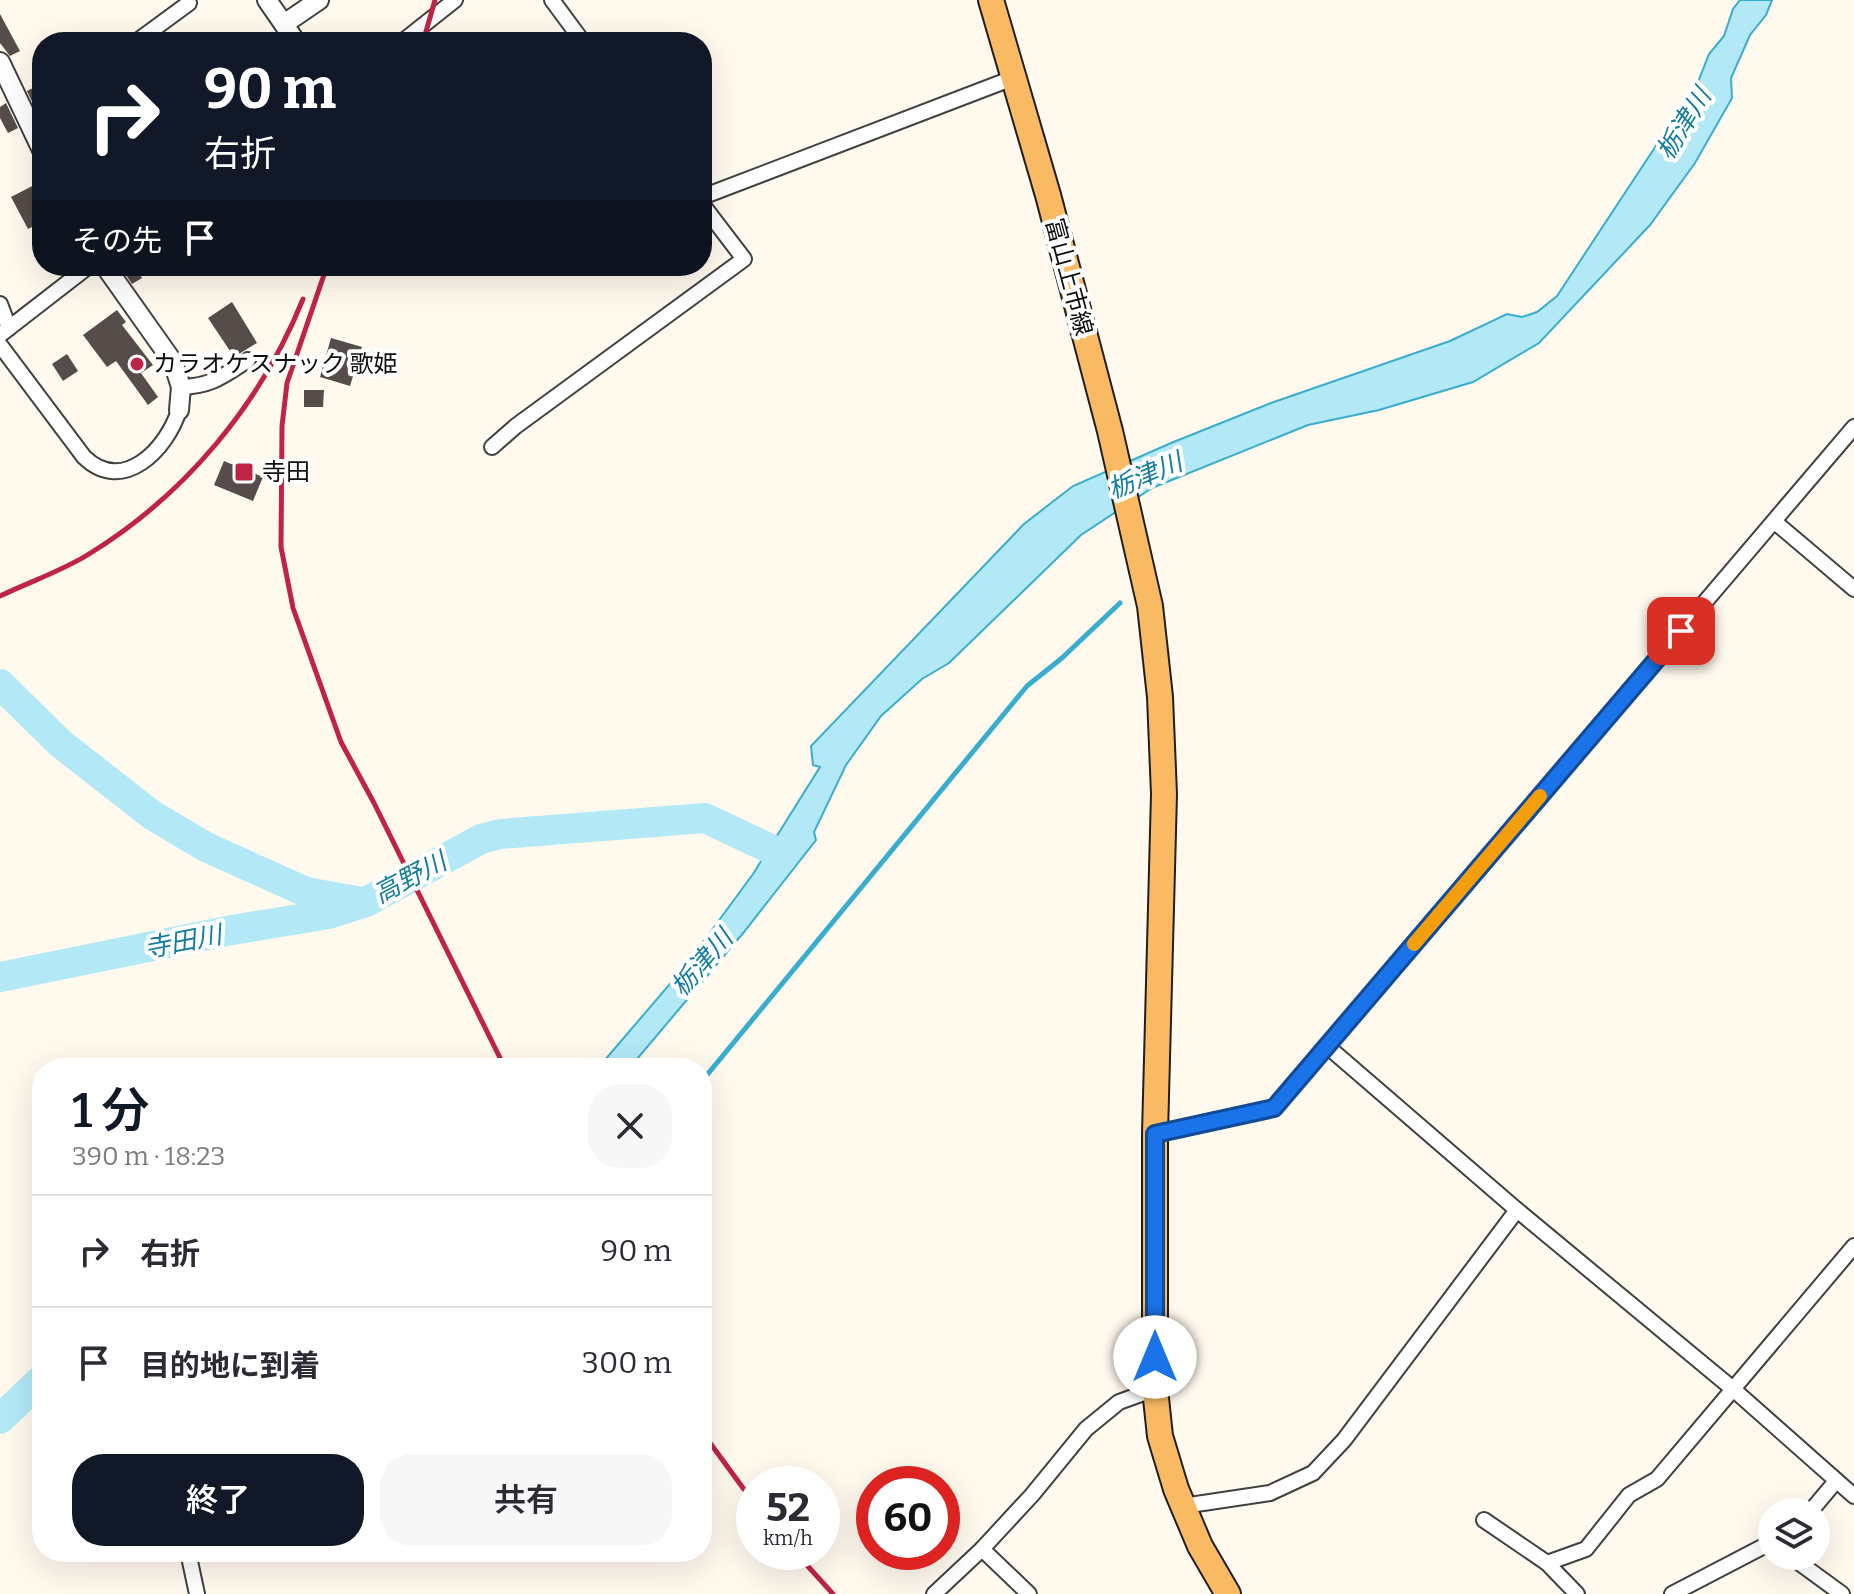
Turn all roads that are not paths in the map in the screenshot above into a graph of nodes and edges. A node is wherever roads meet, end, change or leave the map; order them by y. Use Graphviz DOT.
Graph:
graph roads {
  1 [pos="267,0"];
  2 [pos="319,0"];
  3 [pos="455,0"];
  4 [pos="552,0"];
  5 [pos="991,0"];
  6 [pos="189,3"];
  7 [pos="284,24"];
  8 [pos="150,32"];
  9 [pos="289,32"];
  10 [pos="415,32"];
  11 [pos="576,32"];
  12 [pos="0,62"];
  13 [pos="1013,78"];
  14 [pos="6,89"];
  15 [pos="32,111"];
  16 [pos="712,193"];
  17 [pos="712,217"];
  18 [pos="76,276"];
  19 [pos="112,276"];
  20 [pos="0,304"];
  21 [pos="5,332"];
  22 [pos="0,345"];
  23 [pos="248,360"];
  24 [pos="181,387"];
  25 [pos="179,410"];
  26 [pos="1854,427"];
  27 [pos="492,447"];
  28 [pos="1775,522"];
  29 [pos="1854,589"];
  30 [pos="1327,1046"];
  31 [pos="1155,1134"];
  32 [pos="1517,1210"];
  33 [pos="1854,1246"];
  34 [pos="1155,1389"];
  35 [pos="1733,1389"];
  36 [pos="1836,1481"];
  37 [pos="1854,1496"];
  38 [pos="1822,1498"];
  39 [pos="1183,1506"];
  40 [pos="1484,1520"];
  41 [pos="982,1549"];
  42 [pos="1758,1549"];
  43 [pos="190,1562"];
  44 [pos="1547,1563"];
  45 [pos="1809,1570"];
  46 [pos="197,1594"];
  47 [pos="934,1594"];
  48 [pos="1029,1594"];
  49 [pos="1228,1594"];
  50 [pos="1577,1594"];
  51 [pos="1672,1594"];
  52 [pos="1842,1594"];
  1 -- 7 [label="street"];
  2 -- 7 [label="street"];
  3 -- 10 [label="street"];
  4 -- 11 [label="street"];
  5 -- 13 [label="main road, 富山上市線"];
  6 -- 8 [label="street"];
  7 -- 9 [label="street"];
  12 -- 14 [label="street"];
  13 -- 16 [label="street"];
  13 -- 31 [label="main road, 富山上市線"];
  14 -- 15 [label="street"];
  17 -- 27 [label="street"];
  18 -- 21 [label="street"];
  19 -- 24 [label="street"];
  20 -- 21 [label="street"];
  22 -- 25 [label="street"];
  23 -- 24 [label="street"];
  24 -- 25 [label="street"];
  26 -- 28 [label="street"];
  28 -- 29 [label="street"];
  28 -- 30 [label="street"];
  30 -- 31 [label="street"];
  30 -- 32 [label="street"];
  31 -- 34 [label="main road, 富山上市線"];
  32 -- 35 [label="street"];
  32 -- 39 [label="street"];
  33 -- 35 [label="street"];
  34 -- 39 [label="main road, 富山上市線"];
  34 -- 41 [label="street"];
  35 -- 36 [label="street"];
  35 -- 44 [label="street"];
  36 -- 37 [label="street"];
  36 -- 38 [label="street"];
  39 -- 49 [label="main road, 富山上市線"];
  40 -- 44 [label="street"];
  41 -- 47 [label="street"];
  41 -- 48 [label="street"];
  42 -- 51 [label="street"];
  43 -- 46 [label="street"];
  44 -- 50 [label="street"];
  45 -- 52 [label="street"];
}
